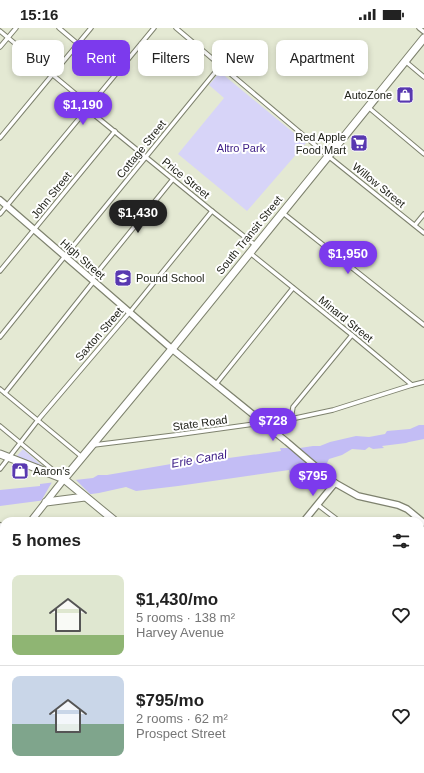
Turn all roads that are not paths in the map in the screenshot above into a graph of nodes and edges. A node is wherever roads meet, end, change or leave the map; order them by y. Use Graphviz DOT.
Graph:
graph roads {
  1 [pos="16,28"];
  2 [pos="59,28"];
  3 [pos="91,28"];
  4 [pos="154,28"];
  5 [pos="176,28"];
  6 [pos="419,28"];
  7 [pos="0,31"];
  8 [pos="424,32"];
  9 [pos="8,38"];
  10 [pos="424,38"];
  11 [pos="73,40"];
  12 [pos="81,40"];
  13 [pos="12,41"];
  14 [pos="0,47"];
  15 [pos="72,51"];
  16 [pos="212,58"];
  17 [pos="64,61"];
  18 [pos="405,61"];
  19 [pos="51,76"];
  20 [pos="53,76"];
  21 [pos="212,76"];
  22 [pos="234,76"];
  23 [pos="424,77"];
  24 [pos="88,107"];
  25 [pos="368,107"];
  26 [pos="115,131"];
  27 [pos="0,138"];
  28 [pos="424,154"];
  29 [pos="328,156"];
  30 [pos="146,157"];
  31 [pos="173,179"];
  32 [pos="0,200"];
  33 [pos="7,206"];
  34 [pos="212,211"];
  35 [pos="282,212"];
  36 [pos="0,214"];
  37 [pos="424,214"];
  38 [pos="415,225"];
  39 [pos="34,230"];
  40 [pos="424,233"];
  41 [pos="255,245"];
  42 [pos="249,252"];
  43 [pos="65,256"];
  44 [pos="0,271"];
  45 [pos="93,280"];
  46 [pos="294,288"];
  47 [pos="130,312"];
  48 [pos="424,325"];
  49 [pos="352,335"];
  50 [pos="0,337"];
  51 [pos="172,348"];
  52 [pos="424,382"];
  53 [pos="216,384"];
  54 [pos="412,385"];
  55 [pos="0,389"];
  56 [pos="5,392"];
  57 [pos="291,419"];
  58 [pos="38,420"];
  59 [pos="264,423"];
  60 [pos="0,426"];
  61 [pos="20,442"];
  62 [pos="92,445"];
  63 [pos="0,454"];
  64 [pos="8,457"];
  65 [pos="82,457"];
  66 [pos="0,469"];
  67 [pos="64,480"];
  68 [pos="335,483"];
  69 [pos="86,498"];
  70 [pos="45,504"];
  71 [pos="318,505"];
  72 [pos="34,517"];
  73 [pos="110,517"];
  74 [pos="308,517"];
  75 [pos="334,517"];
  76 [pos="417,517"];
  1 -- 9 [label="street"];
  2 -- 11 [label="street"];
  3 -- 12 [label="street"];
  4 -- 24 [label="street"];
  5 -- 16 [label="street, Willow Street"];
  6 -- 8 [label="street"];
  7 -- 9 [label="street, Price Street"];
  9 -- 13 [label="street, Price Street"];
  9 -- 14 [label="street"];
  10 -- 18 [label="highway, South Transit Street"];
  15 -- 17 [label="street"];
  18 -- 23 [label="street"];
  18 -- 25 [label="highway, South Transit Street"];
  19 -- 27 [label="street"];
  20 -- 24 [label="street, Price Street"];
  21 -- 30 [label="street, Cottage Street"];
  22 -- 29 [label="street, Willow Street"];
  24 -- 26 [label="street, Price Street"];
  24 -- 33 [label="street"];
  25 -- 28 [label="street"];
  25 -- 29 [label="highway, South Transit Street"];
  26 -- 30 [label="street, Price Street"];
  26 -- 39 [label="street, John Street"];
  29 -- 35 [label="highway, South Transit Street"];
  29 -- 38 [label="street, Willow Street"];
  30 -- 31 [label="street, Price Street"];
  30 -- 43 [label="street, Cottage Street"];
  31 -- 34 [label="street, Price Street"];
  31 -- 45 [label="street"];
  32 -- 33 [label="street, High Street"];
  33 -- 36 [label="street"];
  33 -- 39 [label="street, High Street"];
  34 -- 41 [label="street, Price Street"];
  34 -- 47 [label="street, Saxton Street"];
  35 -- 41 [label="highway, South Transit Street"];
  35 -- 48 [label="street"];
  37 -- 38 [label="street"];
  38 -- 40 [label="street, Willow Street"];
  39 -- 43 [label="street, High Street"];
  39 -- 44 [label="street, John Street"];
  41 -- 42 [label="highway, South Transit Street"];
  42 -- 46 [label="street, Minard Street"];
  42 -- 51 [label="highway, South Transit Street"];
  43 -- 45 [label="street, High Street"];
  43 -- 50 [label="street, Cottage Street"];
  45 -- 47 [label="street, High Street"];
  45 -- 56 [label="street"];
  46 -- 49 [label="street, Minard Street"];
  46 -- 53 [label="street"];
  47 -- 51 [label="street, High Street"];
  47 -- 58 [label="street, Saxton Street"];
  49 -- 54 [label="street, Minard Street"];
  49 -- 57 [label="street"];
  51 -- 53 [label="street, High Street"];
  51 -- 62 [label="highway, South Transit Street"];
  52 -- 54 [label="street, State Road"];
  53 -- 59 [label="street, High Street"];
  54 -- 57 [label="street, State Road"];
  55 -- 56 [label="street"];
  56 -- 58 [label="street"];
  57 -- 59 [label="street, State Road"];
  58 -- 61 [label="street, Saxton Street"];
  58 -- 65 [label="street"];
  59 -- 62 [label="street, State Road"];
  59 -- 68 [label="street, High Street"];
  60 -- 61 [label="street"];
  61 -- 64 [label="street, Saxton Street"];
  61 -- 67 [label="street"];
  62 -- 65 [label="highway, South Transit Street"];
  63 -- 64 [label="highway"];
  64 -- 66 [label="street, Saxton Street"];
  64 -- 67 [label="highway"];
  65 -- 67 [label="highway, South Transit Street"];
  67 -- 69 [label="highway"];
  67 -- 70 [label="main road, South Transit Street"];
  68 -- 71 [label="street"];
  68 -- 76 [label="street, High Street"];
  69 -- 70 [label="highway"];
  69 -- 73 [label="highway"];
  70 -- 72 [label="main road, South Transit Street"];
  71 -- 74 [label="street"];
  71 -- 75 [label="street"];
}
